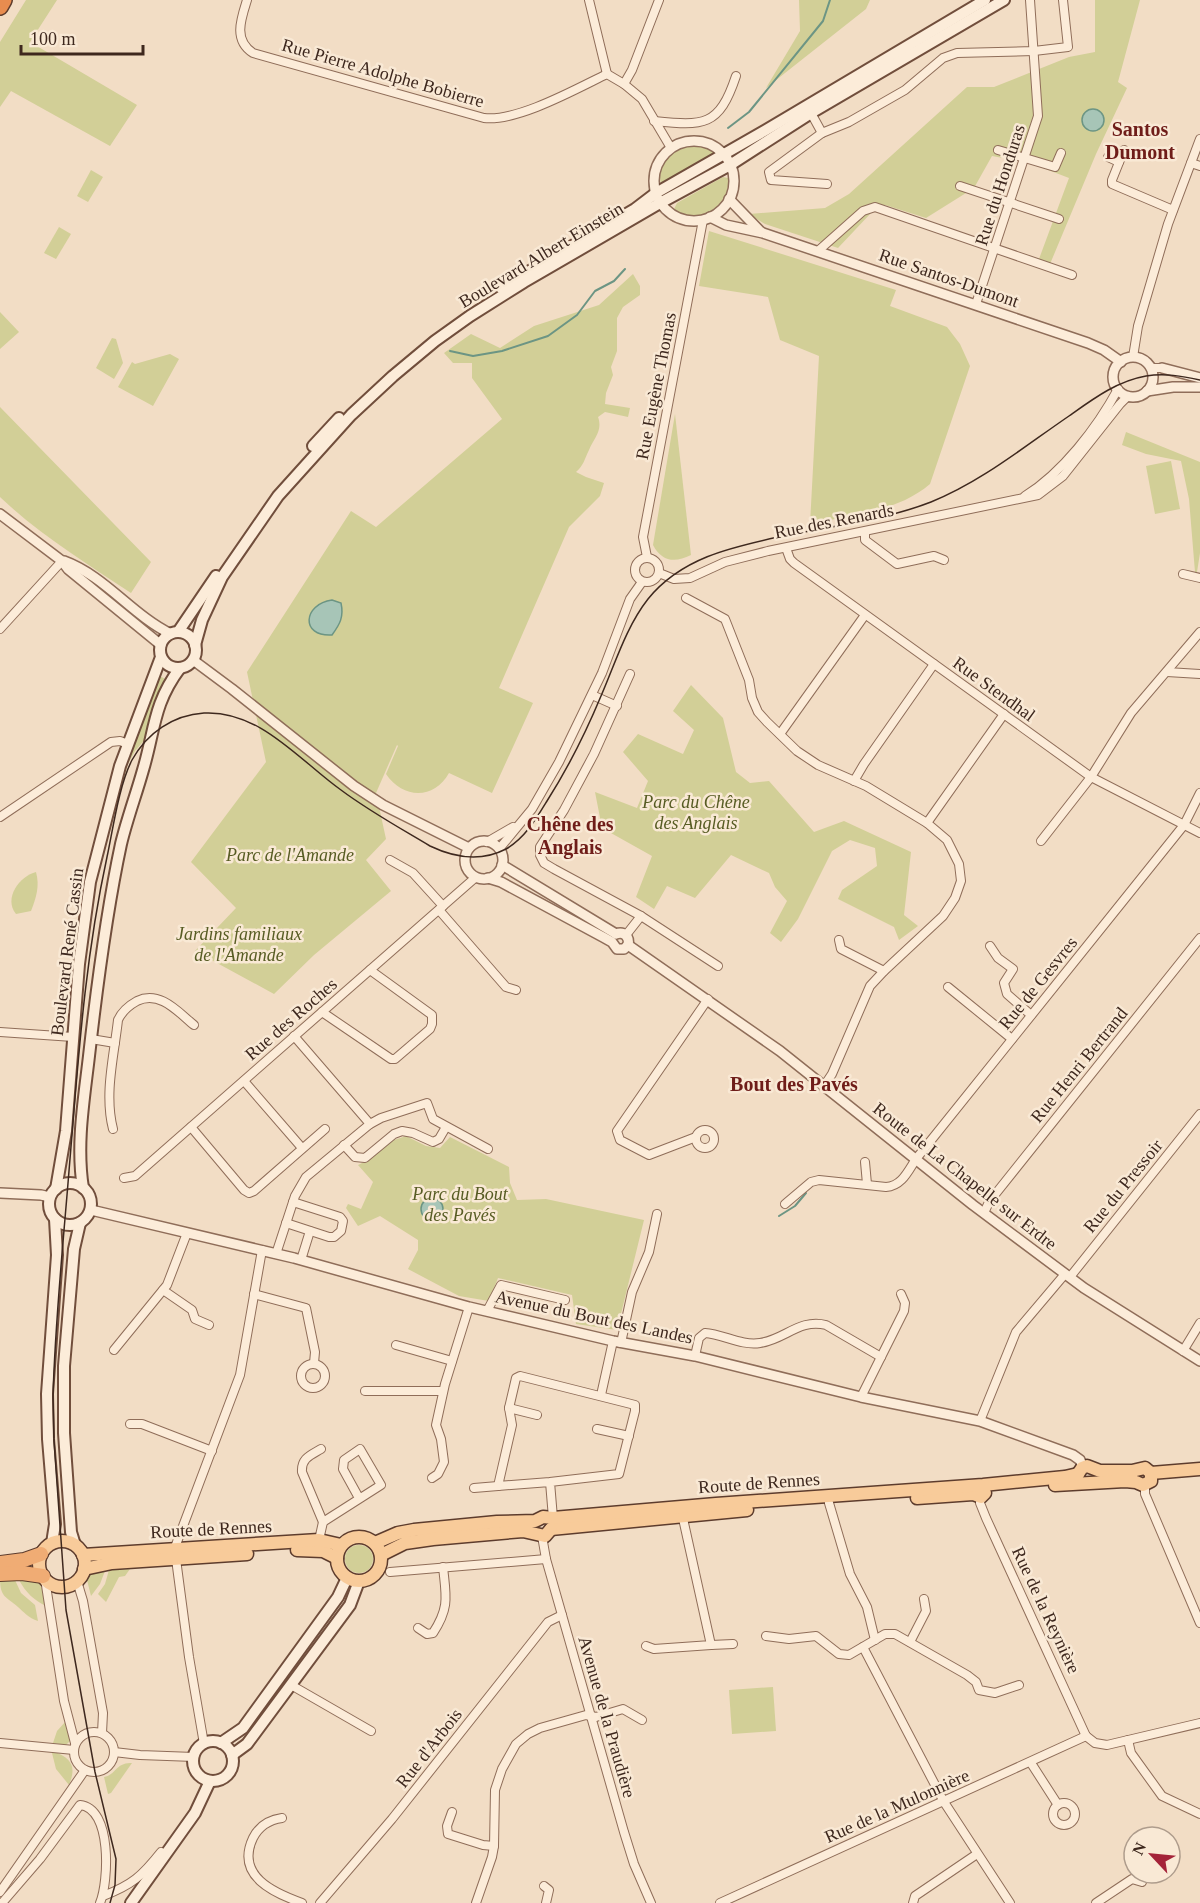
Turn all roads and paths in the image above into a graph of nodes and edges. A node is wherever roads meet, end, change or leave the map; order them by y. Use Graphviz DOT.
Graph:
graph roads {
  1 [pos="4,0"];
  2 [pos="246,0"];
  3 [pos="589,0"];
  4 [pos="659,0"];
  5 [pos="985,0"];
  6 [pos="1004,0"];
  7 [pos="1030,0"];
  8 [pos="1063,0"];
  9 [pos="0,7"];
  10 [pos="1034,51"];
  11 [pos="607,74"];
  12 [pos="736,76"];
  13 [pos="624,84"];
  14 [pos="811,113"];
  15 [pos="654,121"];
  16 [pos="822,133"];
  17 [pos="1200,139"];
  18 [pos="671,148"];
  19 [pos="998,150"];
  20 [pos="1124,150"];
  21 [pos="1061,153"];
  22 [pos="723,154"];
  23 [pos="1108,157"];
  24 [pos="1025,158"];
  25 [pos="1119,162"];
  26 [pos="1191,163"];
  27 [pos="730,165"];
  28 [pos="1200,166"];
  29 [pos="827,184"];
  30 [pos="960,186"];
  31 [pos="658,198"];
  32 [pos="729,199"];
  33 [pos="1010,203"];
  34 [pos="1173,210"];
  35 [pos="707,219"];
  36 [pos="1059,219"];
  37 [pos="763,233"];
  38 [pos="995,249"];
  39 [pos="818,251"];
  40 [pos="1072,275"];
  41 [pos="976,304"];
  42 [pos="1133,357"];
  43 [pos="1121,362"];
  44 [pos="1151,368"];
  45 [pos="1162,368"];
  46 [pos="1200,378"];
  47 [pos="1200,387"];
  48 [pos="1118,390"];
  49 [pos="1147,391"];
  50 [pos="1128,396"];
  51 [pos="1018,500"];
  52 [pos="0,514"];
  53 [pos="865,532"];
  54 [pos="786,548"];
  55 [pos="647,557"];
  56 [pos="944,560"];
  57 [pos="62,561"];
  58 [pos="659,573"];
  59 [pos="1183,574"];
  60 [pos="1200,578"];
  61 [pos="642,582"];
  62 [pos="686,598"];
  63 [pos="865,615"];
  64 [pos="0,629"];
  65 [pos="1200,632"];
  66 [pos="174,633"];
  67 [pos="195,645"];
  68 [pos="161,651"];
  69 [pos="193,660"];
  70 [pos="934,664"];
  71 [pos="180,668"];
  72 [pos="1167,672"];
  73 [pos="630,674"];
  74 [pos="1200,674"];
  75 [pos="592,695"];
  76 [pos="617,705"];
  77 [pos="1004,714"];
  78 [pos="780,734"];
  79 [pos="128,744"];
  80 [pos="1091,777"];
  81 [pos="854,782"];
  82 [pos="1200,793"];
  83 [pos="0,817"];
  84 [pos="521,820"];
  85 [pos="927,823"];
  86 [pos="1184,825"];
  87 [pos="1200,833"];
  88 [pos="1041,841"];
  89 [pos="487,842"];
  90 [pos="469,848"];
  91 [pos="499,849"];
  92 [pos="390,860"];
  93 [pos="502,865"];
  94 [pos="476,877"];
  95 [pos="488,878"];
  96 [pos="441,908"];
  97 [pos="641,916"];
  98 [pos="1200,938"];
  99 [pos="620,939"];
  100 [pos="839,940"];
  101 [pos="990,946"];
  102 [pos="718,966"];
  103 [pos="370,970"];
  104 [pos="884,970"];
  105 [pos="948,987"];
  106 [pos="516,990"];
  107 [pos="708,999"];
  108 [pos="322,1012"];
  109 [pos="1031,1015"];
  110 [pos="194,1025"];
  111 [pos="0,1032"];
  112 [pos="294,1036"];
  113 [pos="73,1037"];
  114 [pos="91,1039"];
  115 [pos="1012,1039"];
  116 [pos="115,1043"];
  117 [pos="244,1081"];
  118 [pos="824,1086"];
  119 [pos="1200,1114"];
  120 [pos="370,1124"];
  121 [pos="191,1127"];
  122 [pos="446,1127"];
  123 [pos="113,1129"];
  124 [pos="325,1129"];
  125 [pos="696,1137"];
  126 [pos="344,1145"];
  127 [pos="302,1148"];
  128 [pos="488,1149"];
  129 [pos="916,1159"];
  130 [pos="866,1162"];
  131 [pos="124,1178"];
  132 [pos="867,1184"];
  133 [pos="83,1188"];
  134 [pos="0,1193"];
  135 [pos="53,1193"];
  136 [pos="293,1202"];
  137 [pos="785,1204"];
  138 [pos="90,1210"];
  139 [pos="984,1213"];
  140 [pos="657,1214"];
  141 [pos="55,1219"];
  142 [pos="80,1223"];
  143 [pos="286,1223"];
  144 [pos="310,1230"];
  145 [pos="187,1233"];
  146 [pos="262,1250"];
  147 [pos="276,1254"];
  148 [pos="301,1260"];
  149 [pos="1068,1276"];
  150 [pos="163,1290"];
  151 [pos="254,1294"];
  152 [pos="901,1294"];
  153 [pos="565,1300"];
  154 [pos="470,1307"];
  155 [pos="487,1311"];
  156 [pos="1200,1323"];
  157 [pos="209,1325"];
  158 [pos="617,1342"];
  159 [pos="396,1345"];
  160 [pos="114,1350"];
  161 [pos="1183,1351"];
  162 [pos="695,1356"];
  163 [pos="881,1357"];
  164 [pos="452,1361"];
  165 [pos="1200,1361"];
  166 [pos="314,1363"];
  167 [pos="365,1391"];
  168 [pos="443,1391"];
  169 [pos="601,1395"];
  170 [pos="861,1397"];
  171 [pos="509,1408"];
  172 [pos="537,1414"];
  173 [pos="980,1421"];
  174 [pos="130,1424"];
  175 [pos="597,1429"];
  176 [pos="629,1436"];
  177 [pos="321,1449"];
  178 [pos="212,1450"];
  179 [pos="1200,1469"];
  180 [pos="1086,1476"];
  181 [pos="432,1478"];
  182 [pos="1139,1479"];
  183 [pos="550,1482"];
  184 [pos="498,1486"];
  185 [pos="474,1488"];
  186 [pos="979,1491"];
  187 [pos="359,1498"];
  188 [pos="829,1503"];
  189 [pos="681,1511"];
  190 [pos="323,1522"];
  191 [pos="544,1526"];
  192 [pos="319,1540"];
  193 [pos="375,1543"];
  194 [pos="52,1544"];
  195 [pos="341,1545"];
  196 [pos="79,1550"];
  197 [pos="41,1554"];
  198 [pos="175,1554"];
  199 [pos="381,1556"];
  200 [pos="337,1558"];
  201 [pos="546,1559"];
  202 [pos="0,1563"];
  203 [pos="443,1567"];
  204 [pos="84,1569"];
  205 [pos="390,1572"];
  206 [pos="0,1574"];
  207 [pos="44,1578"];
  208 [pos="353,1580"];
  209 [pos="77,1581"];
  210 [pos="924,1599"];
  211 [pos="562,1615"];
  212 [pos="1200,1623"];
  213 [pos="418,1628"];
  214 [pos="766,1636"];
  215 [pos="875,1636"];
  216 [pos="910,1642"];
  217 [pos="733,1644"];
  218 [pos="711,1645"];
  219 [pos="646,1646"];
  220 [pos="864,1650"];
  221 [pos="291,1685"];
  222 [pos="1019,1685"];
  223 [pos="590,1715"];
  224 [pos="642,1720"];
  225 [pos="1200,1723"];
  226 [pos="371,1731"];
  227 [pos="102,1733"];
  228 [pos="1086,1736"];
  229 [pos="1128,1740"];
  230 [pos="0,1743"];
  231 [pos="221,1743"];
  232 [pos="204,1744"];
  233 [pos="74,1747"];
  234 [pos="114,1752"];
  235 [pos="232,1755"];
  236 [pos="194,1757"];
  237 [pos="1031,1763"];
  238 [pos="86,1770"];
  239 [pos="210,1781"];
  240 [pos="944,1802"];
  241 [pos="61,1803"];
  242 [pos="1058,1805"];
  243 [pos="452,1812"];
  244 [pos="1200,1814"];
  245 [pos="282,1818"];
  246 [pos="67,1822"];
  247 [pos="182,1832"];
  248 [pos="494,1846"];
  249 [pos="977,1854"];
  250 [pos="1123,1885"];
  251 [pos="544,1886"];
  252 [pos="0,1892"];
  253 [pos="101,1899"];
  254 [pos="2,1903"];
  255 [pos="131,1903"];
  256 [pos="302,1903"];
  257 [pos="320,1903"];
  258 [pos="476,1903"];
  259 [pos="546,1903"];
  260 [pos="651,1903"];
  261 [pos="720,1903"];
  262 [pos="914,1903"];
  263 [pos="1010,1903"];
  264 [pos="1096,1903"];
  1 -- 9 [label="highway"];
  2 -- 11 [label="street, Rue Pierre Adolphe Bobierre"];
  3 -- 11 [label="street"];
  4 -- 13 [label="street"];
  5 -- 22 [label="main road, Boulevard Albert Einstein"];
  6 -- 14 [label="main road, Boulevard Albert Einstein"];
  7 -- 10 [label="street, Rue du Honduras"];
  8 -- 10 [label="street"];
  10 -- 16 [label="street"];
  10 -- 24 [label="street, Rue du Honduras"];
  11 -- 13 [label="street"];
  12 -- 15 [label="street"];
  13 -- 15 [label="street"];
  14 -- 16 [label="street"];
  14 -- 27 [label="main road, Boulevard Albert Einstein"];
  15 -- 18 [label="street"];
  16 -- 29 [label="street"];
  17 -- 26 [label="street"];
  18 -- 22 [label="street"];
  18 -- 31 [label="street"];
  19 -- 24 [label="street"];
  20 -- 25 [label="street"];
  21 -- 24 [label="street"];
  22 -- 27 [label="street"];
  22 -- 31 [label="main road, Boulevard Albert Einstein"];
  23 -- 25 [label="street"];
  24 -- 33 [label="street, Rue du Honduras"];
  25 -- 34 [label="street"];
  26 -- 28 [label="street"];
  26 -- 34 [label="street"];
  27 -- 31 [label="main road, Boulevard Albert Einstein"];
  27 -- 32 [label="street"];
  30 -- 33 [label="street"];
  31 -- 35 [label="street, Rue Santos-Dumont"];
  31 -- 66 [label="main road, Boulevard Albert Einstein"];
  31 -- 67 [label="main road, Boulevard Albert Einstein"];
  32 -- 35 [label="street"];
  32 -- 37 [label="street, Rue Santos-Dumont"];
  33 -- 36 [label="street"];
  33 -- 38 [label="street, Rue du Honduras"];
  34 -- 42 [label="street"];
  35 -- 37 [label="street, Rue Santos-Dumont"];
  35 -- 55 [label="street, Rue Eugène Thomas"];
  37 -- 39 [label="street, Rue Santos-Dumont"];
  38 -- 39 [label="street"];
  38 -- 40 [label="street"];
  38 -- 41 [label="street, Rue du Honduras"];
  39 -- 41 [label="street, Rue Santos-Dumont"];
  41 -- 43 [label="street, Rue Santos-Dumont"];
  42 -- 43 [label="street"];
  42 -- 44 [label="street"];
  43 -- 48 [label="street"];
  44 -- 45 [label="street"];
  44 -- 49 [label="street"];
  45 -- 46 [label="street"];
  47 -- 49 [label="street"];
  48 -- 50 [label="street"];
  48 -- 51 [label="street, Rue des Renards"];
  49 -- 50 [label="street"];
  50 -- 51 [label="street, Rue des Renards"];
  51 -- 53 [label="street, Rue des Renards"];
  52 -- 57 [label="street"];
  53 -- 54 [label="street, Rue des Renards"];
  53 -- 56 [label="street"];
  54 -- 58 [label="street, Rue des Renards"];
  54 -- 63 [label="street, Rue Stendhal"];
  55 -- 58 [label="street"];
  55 -- 61 [label="street"];
  57 -- 64 [label="street"];
  57 -- 66 [label="street"];
  57 -- 68 [label="street"];
  58 -- 61 [label="street"];
  59 -- 60 [label="street"];
  61 -- 75 [label="street"];
  62 -- 78 [label="street"];
  63 -- 70 [label="street, Rue Stendhal"];
  63 -- 78 [label="street"];
  65 -- 72 [label="street"];
  66 -- 67 [label="main road"];
  66 -- 68 [label="main road"];
  67 -- 69 [label="main road"];
  68 -- 71 [label="main road"];
  68 -- 79 [label="main road, Boulevard René Cassin"];
  69 -- 71 [label="main road"];
  69 -- 90 [label="street"];
  70 -- 77 [label="street, Rue Stendhal"];
  70 -- 81 [label="street"];
  71 -- 114 [label="main road, Boulevard René Cassin"];
  72 -- 74 [label="street"];
  72 -- 80 [label="street"];
  73 -- 76 [label="street"];
  75 -- 76 [label="street"];
  75 -- 84 [label="street"];
  76 -- 97 [label="street"];
  77 -- 80 [label="street, Rue Stendhal"];
  77 -- 85 [label="street"];
  78 -- 81 [label="street"];
  79 -- 83 [label="street"];
  79 -- 113 [label="main road, Boulevard René Cassin"];
  80 -- 86 [label="street, Rue Stendhal"];
  80 -- 88 [label="street"];
  81 -- 85 [label="street"];
  82 -- 86 [label="street, Rue de Gesvres"];
  84 -- 89 [label="street"];
  84 -- 91 [label="street"];
  85 -- 104 [label="street"];
  86 -- 87 [label="street, Rue Stendhal"];
  86 -- 109 [label="street, Rue de Gesvres"];
  89 -- 90 [label="street"];
  89 -- 91 [label="street"];
  90 -- 94 [label="street"];
  91 -- 93 [label="street"];
  92 -- 96 [label="street"];
  93 -- 95 [label="street"];
  93 -- 99 [label="street, Route de La Chapelle sur Erdre"];
  94 -- 95 [label="street"];
  94 -- 96 [label="street, Rue des Roches"];
  95 -- 99 [label="street, Route de La Chapelle sur Erdre"];
  96 -- 103 [label="street, Rue des Roches"];
  96 -- 106 [label="street"];
  97 -- 99 [label="street"];
  97 -- 102 [label="street"];
  98 -- 139 [label="street, Rue Henri Bertrand"];
  99 -- 107 [label="street, Route de La Chapelle sur Erdre"];
  100 -- 104 [label="street"];
  101 -- 109 [label="street"];
  103 -- 108 [label="street, Rue des Roches"];
  103 -- 108 [label="street"];
  104 -- 118 [label="street"];
  105 -- 115 [label="street"];
  107 -- 118 [label="street, Route de La Chapelle sur Erdre"];
  107 -- 125 [label="street"];
  108 -- 112 [label="street, Rue des Roches"];
  109 -- 115 [label="street, Rue de Gesvres"];
  110 -- 116 [label="street"];
  111 -- 113 [label="street"];
  112 -- 117 [label="street, Rue des Roches"];
  112 -- 120 [label="street"];
  113 -- 135 [label="main road, Boulevard René Cassin"];
  114 -- 116 [label="street"];
  114 -- 133 [label="main road, Boulevard René Cassin"];
  115 -- 129 [label="street, Rue de Gesvres"];
  116 -- 123 [label="street"];
  117 -- 121 [label="street, Rue des Roches"];
  117 -- 127 [label="street"];
  118 -- 129 [label="street, Route de La Chapelle sur Erdre"];
  119 -- 149 [label="street, Rue du Pressoir"];
  120 -- 122 [label="street"];
  120 -- 126 [label="street"];
  121 -- 127 [label="street"];
  121 -- 131 [label="street, Rue des Roches"];
  122 -- 126 [label="street"];
  122 -- 128 [label="street"];
  124 -- 127 [label="street"];
  126 -- 136 [label="street"];
  129 -- 132 [label="street, Rue de Gesvres"];
  129 -- 139 [label="street, Route de La Chapelle sur Erdre"];
  130 -- 132 [label="street"];
  132 -- 137 [label="street"];
  133 -- 135 [label="main road"];
  133 -- 138 [label="main road"];
  134 -- 135 [label="street"];
  135 -- 141 [label="main road"];
  136 -- 143 [label="street"];
  136 -- 144 [label="street"];
  138 -- 142 [label="main road"];
  138 -- 145 [label="street, Avenue du Bout des Landes"];
  139 -- 149 [label="street, Route de La Chapelle sur Erdre"];
  140 -- 158 [label="street"];
  141 -- 142 [label="main road"];
  141 -- 194 [label="main road"];
  142 -- 196 [label="main road"];
  143 -- 144 [label="street"];
  143 -- 147 [label="street"];
  144 -- 148 [label="street"];
  145 -- 146 [label="street, Avenue du Bout des Landes"];
  145 -- 150 [label="street"];
  146 -- 147 [label="street, Avenue du Bout des Landes"];
  146 -- 151 [label="street"];
  147 -- 148 [label="street, Avenue du Bout des Landes"];
  148 -- 154 [label="street, Avenue du Bout des Landes"];
  149 -- 161 [label="street, Route de La Chapelle sur Erdre"];
  149 -- 173 [label="street, Rue du Pressoir"];
  150 -- 157 [label="street"];
  150 -- 160 [label="street"];
  151 -- 166 [label="street"];
  151 -- 178 [label="street"];
  152 -- 163 [label="street"];
  153 -- 155 [label="street"];
  154 -- 155 [label="street, Avenue du Bout des Landes"];
  154 -- 164 [label="street"];
  155 -- 158 [label="street, Avenue du Bout des Landes"];
  156 -- 161 [label="street"];
  158 -- 162 [label="street, Avenue du Bout des Landes"];
  158 -- 169 [label="street"];
  159 -- 164 [label="street"];
  161 -- 165 [label="street, Route de La Chapelle sur Erdre"];
  162 -- 163 [label="street"];
  162 -- 170 [label="street, Avenue du Bout des Landes"];
  163 -- 170 [label="street"];
  164 -- 168 [label="street"];
  167 -- 168 [label="street"];
  168 -- 181 [label="street"];
  169 -- 171 [label="street"];
  169 -- 176 [label="street"];
  170 -- 173 [label="street, Avenue du Bout des Landes"];
  171 -- 172 [label="street"];
  171 -- 184 [label="street"];
  173 -- 180 [label="street, Avenue du Bout des Landes"];
  174 -- 178 [label="street"];
  175 -- 176 [label="street"];
  176 -- 183 [label="street"];
  177 -- 190 [label="street"];
  178 -- 198 [label="street"];
  179 -- 182 [label="main road, Route de Rennes"];
  180 -- 182 [label="main road, Route de Rennes"];
  180 -- 186 [label="main road, Route de Rennes"];
  182 -- 212 [label="street"];
  183 -- 184 [label="street"];
  183 -- 191 [label="street, Avenue de la Praudière"];
  184 -- 185 [label="street"];
  186 -- 188 [label="main road, Route de Rennes"];
  186 -- 189 [label="main road, Route de Rennes"];
  186 -- 228 [label="street, Rue de la Reynière"];
  187 -- 187 [label="street"];
  187 -- 190 [label="street"];
  188 -- 189 [label="main road, Route de Rennes"];
  188 -- 215 [label="street"];
  189 -- 191 [label="main road, Route de Rennes"];
  189 -- 218 [label="street"];
  190 -- 192 [label="street"];
  191 -- 193 [label="main road, Route de Rennes"];
  191 -- 199 [label="main road, Route de Rennes"];
  191 -- 201 [label="street, Avenue de la Praudière"];
  192 -- 195 [label="main road, Route de Rennes"];
  192 -- 198 [label="main road, Route de Rennes"];
  193 -- 195 [label="main road"];
  193 -- 199 [label="main road"];
  194 -- 196 [label="main road"];
  194 -- 197 [label="main road"];
  195 -- 200 [label="main road"];
  196 -- 198 [label="main road, Route de Rennes"];
  196 -- 204 [label="main road"];
  197 -- 202 [label="highway"];
  197 -- 207 [label="main road"];
  198 -- 200 [label="main road, Route de Rennes"];
  198 -- 204 [label="main road, Route de Rennes"];
  198 -- 232 [label="street"];
  199 -- 208 [label="main road"];
  200 -- 208 [label="main road"];
  201 -- 203 [label="street"];
  201 -- 211 [label="street, Avenue de la Praudière"];
  203 -- 205 [label="street"];
  203 -- 213 [label="street"];
  204 -- 209 [label="main road"];
  206 -- 207 [label="highway"];
  207 -- 209 [label="main road"];
  207 -- 233 [label="street"];
  208 -- 221 [label="main road"];
  208 -- 231 [label="main road"];
  209 -- 227 [label="street"];
  210 -- 216 [label="street"];
  211 -- 223 [label="street, Avenue de la Praudière"];
  211 -- 257 [label="street, Rue d'Arbois"];
  214 -- 220 [label="street"];
  215 -- 216 [label="street"];
  215 -- 220 [label="street"];
  216 -- 222 [label="street"];
  217 -- 218 [label="street"];
  218 -- 219 [label="street"];
  220 -- 240 [label="street"];
  221 -- 226 [label="street"];
  221 -- 235 [label="main road"];
  223 -- 224 [label="street"];
  223 -- 248 [label="street"];
  223 -- 260 [label="street, Avenue de la Praudière"];
  225 -- 229 [label="street"];
  227 -- 233 [label="street"];
  227 -- 234 [label="street"];
  228 -- 229 [label="street"];
  228 -- 237 [label="street, Rue de la Mulonnière"];
  229 -- 244 [label="street"];
  230 -- 233 [label="street"];
  231 -- 232 [label="main road"];
  231 -- 235 [label="main road"];
  232 -- 236 [label="main road"];
  233 -- 238 [label="street"];
  234 -- 236 [label="street"];
  234 -- 238 [label="street"];
  235 -- 239 [label="main road"];
  236 -- 239 [label="main road"];
  237 -- 240 [label="street, Rue de la Mulonnière"];
  237 -- 242 [label="street"];
  238 -- 241 [label="street"];
  239 -- 247 [label="main road"];
  240 -- 249 [label="street"];
  240 -- 261 [label="street, Rue de la Mulonnière"];
  241 -- 246 [label="street"];
  241 -- 252 [label="street"];
  243 -- 248 [label="street"];
  245 -- 256 [label="street"];
  246 -- 253 [label="street"];
  246 -- 254 [label="street"];
  247 -- 253 [label="street"];
  247 -- 255 [label="main road"];
  248 -- 258 [label="street"];
  249 -- 262 [label="street"];
  249 -- 263 [label="street"];
  250 -- 264 [label="street"];
  251 -- 259 [label="street"];
}
